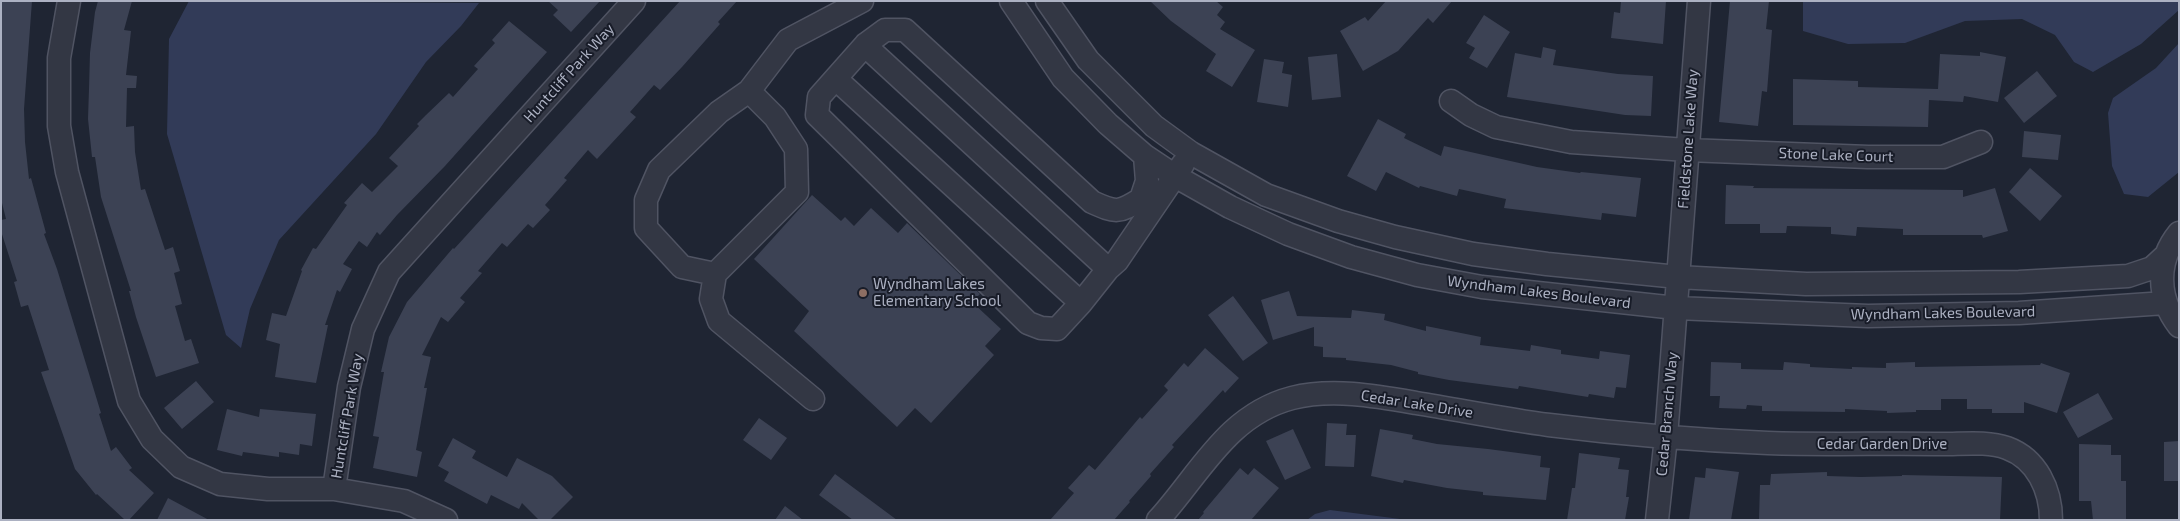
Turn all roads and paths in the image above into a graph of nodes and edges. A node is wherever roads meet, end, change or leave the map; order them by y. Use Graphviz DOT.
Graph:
graph roads {
  1 [pos="69,1"];
  2 [pos="634,1"];
  3 [pos="862,1"];
  4 [pos="1011,1"];
  5 [pos="1047,1"];
  6 [pos="1699,1"];
  7 [pos="866,44"];
  8 [pos="836,79"];
  9 [pos="750,91"];
  10 [pos="1451,101"];
  11 [pos="1981,142"];
  12 [pos="1687,150"];
  13 [pos="1190,153"];
  14 [pos="1145,156"];
  15 [pos="1176,176"];
  16 [pos="2179,233"];
  17 [pos="2164,257"];
  18 [pos="1108,269"];
  19 [pos="715,274"];
  20 [pos="1678,276"];
  21 [pos="1081,303"];
  22 [pos="2166,303"];
  23 [pos="1676,308"];
  24 [pos="2179,326"];
  25 [pos="813,399"];
  26 [pos="1666,437"];
  27 [pos="334,490"];
  28 [pos="446,520"];
  29 [pos="1158,520"];
  30 [pos="1658,520"];
  31 [pos="2051,520"];
  1 -- 27 [label="street, Huntcliff Park Way"];
  2 -- 27 [label="street, Huntcliff Park Way"];
  3 -- 9 [label="street"];
  4 -- 14 [label="street, Wyndham Lakes Boulevard"];
  5 -- 13 [label="street, Wyndham Lakes Boulevard"];
  6 -- 12 [label="street, Fieldstone Lake Way"];
  7 -- 8 [label="street"];
  7 -- 14 [label="street"];
  7 -- 18 [label="street"];
  8 -- 21 [label="street"];
  8 -- 21 [label="street"];
  9 -- 19 [label="street"];
  9 -- 19 [label="street"];
  10 -- 12 [label="street, Stone Lake Court"];
  11 -- 12 [label="street, Stone Lake Court"];
  12 -- 20 [label="street, Fieldstone Lake Way"];
  13 -- 15 [label="street"];
  13 -- 20 [label="street, Wyndham Lakes Boulevard"];
  14 -- 15 [label="street, Wyndham Lakes Boulevard"];
  15 -- 18 [label="street"];
  15 -- 23 [label="street, Wyndham Lakes Boulevard"];
  16 -- 17 [label="street"];
  17 -- 20 [label="street, Wyndham Lakes Boulevard"];
  17 -- 22 [label="street"];
  18 -- 21 [label="street"];
  19 -- 25 [label="street"];
  20 -- 23 [label="street, Fieldstone Lake Way"];
  22 -- 23 [label="street, Wyndham Lakes Boulevard"];
  22 -- 24 [label="street"];
  23 -- 26 [label="street, Cedar Branch Way"];
  26 -- 29 [label="street, Cedar Lake Drive"];
  26 -- 30 [label="street, Cedar Branch Way"];
  26 -- 31 [label="street, Cedar Garden Drive"];
  27 -- 28 [label="street"];
}
